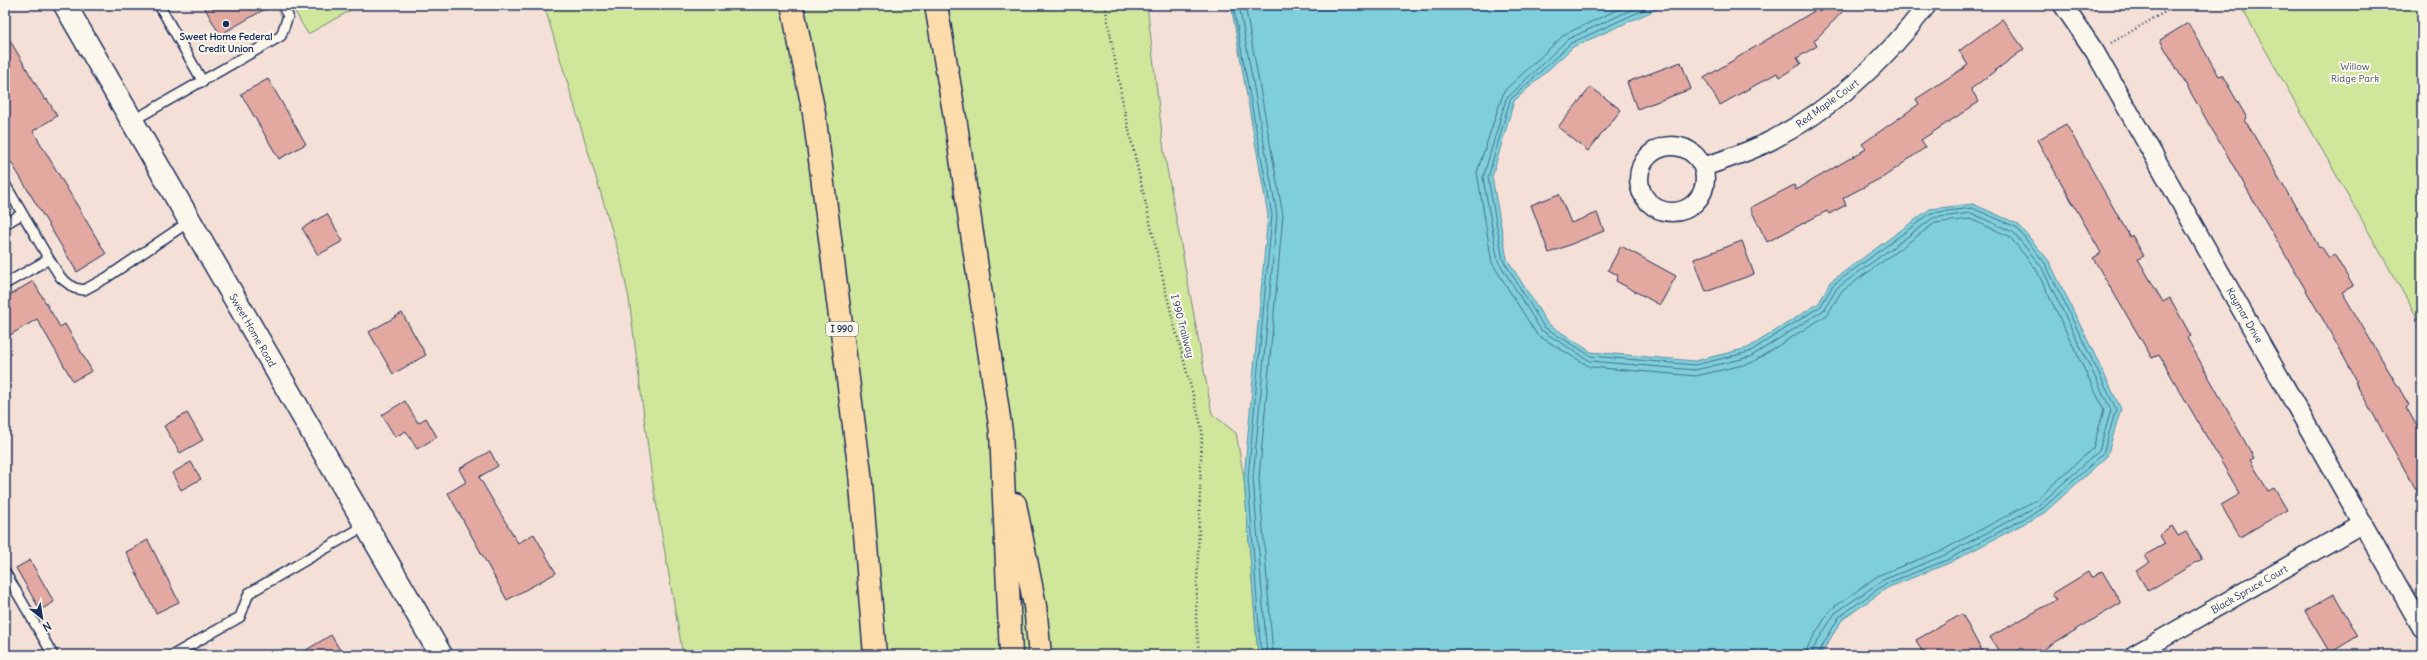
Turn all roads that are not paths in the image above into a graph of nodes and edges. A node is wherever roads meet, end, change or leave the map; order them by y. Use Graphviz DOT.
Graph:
graph roads {
  1 [pos="65,5"];
  2 [pos="160,5"];
  3 [pos="282,5"];
  4 [pos="792,5"];
  5 [pos="936,5"];
  6 [pos="1927,5"];
  7 [pos="2063,5"];
  8 [pos="203,82"];
  9 [pos="132,121"];
  10 [pos="1703,167"];
  11 [pos="5,184"];
  12 [pos="22,214"];
  13 [pos="190,221"];
  14 [pos="5,224"];
  15 [pos="49,258"];
  16 [pos="5,284"];
  17 [pos="1001,432"];
  18 [pos="2363,523"];
  19 [pos="366,525"];
  20 [pos="5,572"];
  21 [pos="2422,628"];
  22 [pos="53,655"];
  23 [pos="173,655"];
  24 [pos="441,655"];
  25 [pos="875,655"];
  26 [pos="1011,655"];
  27 [pos="1040,655"];
  28 [pos="2134,655"];
  1 -- 9 [label="main road, Sweet Home Road"];
  2 -- 8 [label="lane"];
  3 -- 8 [label="lane"];
  4 -- 25 [label="highway, I 990"];
  5 -- 17 [label="highway"];
  6 -- 10 [label="street, Red Maple Court"];
  7 -- 18 [label="street, Kaymar Drive"];
  8 -- 9 [label="lane"];
  9 -- 13 [label="main road, Sweet Home Road"];
  11 -- 12 [label="lane"];
  12 -- 14 [label="lane"];
  12 -- 15 [label="lane"];
  13 -- 15 [label="lane"];
  13 -- 19 [label="main road, Sweet Home Road"];
  15 -- 16 [label="lane"];
  17 -- 26 [label="highway"];
  17 -- 27 [label="highway"];
  18 -- 21 [label="street, Kaymar Drive"];
  18 -- 28 [label="street, Black Spruce Court"];
  19 -- 23 [label="lane"];
  19 -- 24 [label="main road, Sweet Home Road"];
  20 -- 22 [label="lane"];
}
